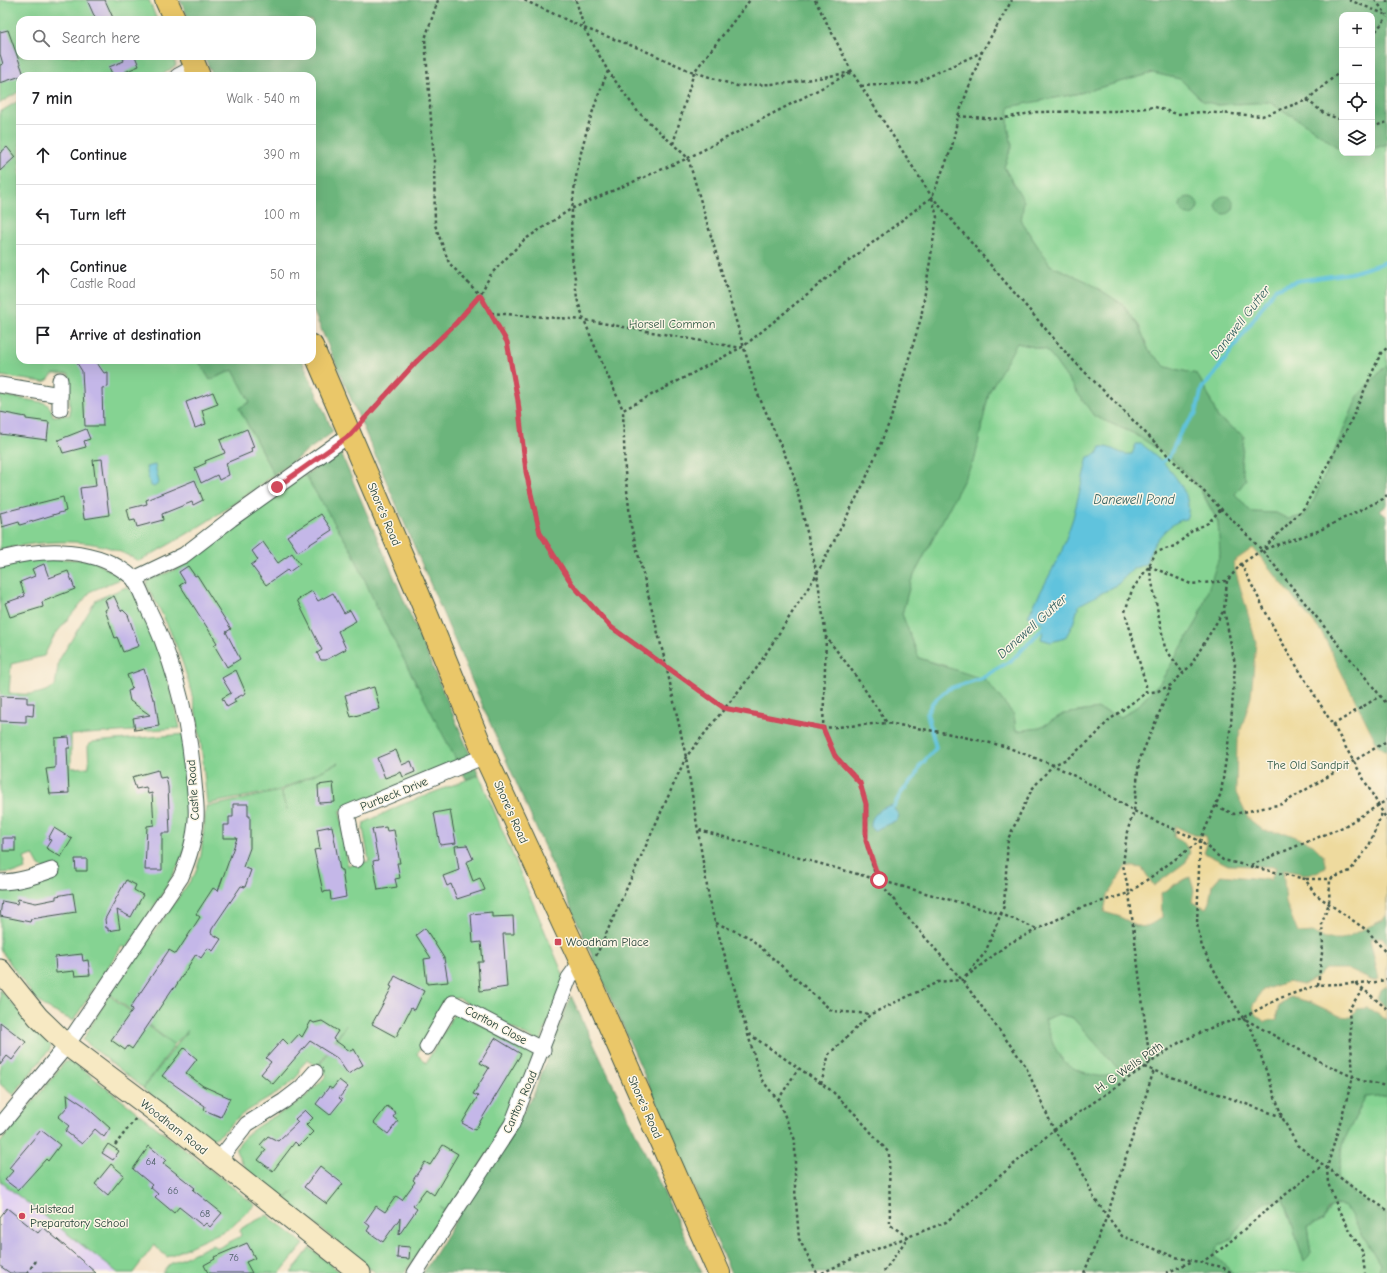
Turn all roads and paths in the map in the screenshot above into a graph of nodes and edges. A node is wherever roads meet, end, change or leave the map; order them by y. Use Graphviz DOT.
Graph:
graph roads {
  1 [pos="166,0"];
  2 [pos="438,0"];
  3 [pos="524,0"];
  4 [pos="576,0"];
  5 [pos="750,0"];
  6 [pos="815,0"];
  7 [pos="1012,0"];
  8 [pos="1349,0"];
  9 [pos="1375,0"];
  10 [pos="1386,0"];
  11 [pos="1387,6"];
  12 [pos="1387,15"];
  13 [pos="173,16"];
  14 [pos="584,28"];
  15 [pos="1375,32"];
  16 [pos="982,52"];
  17 [pos="608,71"];
  18 [pos="694,72"];
  19 [pos="852,72"];
  20 [pos="1339,73"];
  21 [pos="860,86"];
  22 [pos="1307,100"];
  23 [pos="958,116"];
  24 [pos="1339,119"];
  25 [pos="1387,122"];
  26 [pos="1375,126"];
  27 [pos="673,144"];
  28 [pos="688,158"];
  29 [pos="932,197"];
  30 [pos="571,209"];
  31 [pos="480,295"];
  32 [pos="490,313"];
  33 [pos="585,320"];
  34 [pos="743,347"];
  35 [pos="1387,348"];
  36 [pos="316,355"];
  37 [pos="0,385"];
  38 [pos="60,395"];
  39 [pos="622,410"];
  40 [pos="350,435"];
  41 [pos="1387,494"];
  42 [pos="1221,509"];
  43 [pos="1262,550"];
  44 [pos="0,559"];
  45 [pos="1241,564"];
  46 [pos="1149,566"];
  47 [pos="817,574"];
  48 [pos="134,579"];
  49 [pos="1227,580"];
  50 [pos="1224,610"];
  51 [pos="826,637"];
  52 [pos="666,665"];
  53 [pos="1183,673"];
  54 [pos="1172,685"];
  55 [pos="1146,693"];
  56 [pos="1380,696"];
  57 [pos="1387,704"];
  58 [pos="724,708"];
  59 [pos="887,723"];
  60 [pos="1333,726"];
  61 [pos="823,728"];
  62 [pos="1387,741"];
  63 [pos="486,756"];
  64 [pos="686,757"];
  65 [pos="1353,760"];
  66 [pos="1053,766"];
  67 [pos="1387,800"];
  68 [pos="1378,805"];
  69 [pos="1215,806"];
  70 [pos="1134,811"];
  71 [pos="1382,813"];
  72 [pos="1387,820"];
  73 [pos="698,830"];
  74 [pos="1200,841"];
  75 [pos="356,860"];
  76 [pos="1251,866"];
  77 [pos="52,870"];
  78 [pos="1305,879"];
  79 [pos="1330,879"];
  80 [pos="879,880"];
  81 [pos="0,882"];
  82 [pos="1129,893"];
  83 [pos="1328,903"];
  84 [pos="1001,914"];
  85 [pos="716,923"];
  86 [pos="1038,930"];
  87 [pos="1387,954"];
  88 [pos="584,969"];
  89 [pos="0,970"];
  90 [pos="1387,979"];
  91 [pos="962,980"];
  92 [pos="1356,983"];
  93 [pos="1318,985"];
  94 [pos="1363,989"];
  95 [pos="1387,1009"];
  96 [pos="872,1014"];
  97 [pos="1243,1018"];
  98 [pos="748,1034"];
  99 [pos="67,1045"];
  100 [pos="427,1047"];
  101 [pos="543,1050"];
  102 [pos="1150,1062"];
  103 [pos="1144,1066"];
  104 [pos="798,1069"];
  105 [pos="1154,1070"];
  106 [pos="315,1072"];
  107 [pos="1353,1077"];
  108 [pos="820,1084"];
  109 [pos="1387,1086"];
  110 [pos="778,1100"];
  111 [pos="147,1105"];
  112 [pos="1282,1117"];
  113 [pos="0,1126"];
  114 [pos="1054,1130"];
  115 [pos="116,1145"];
  116 [pos="218,1161"];
  117 [pos="1323,1165"];
  118 [pos="1327,1168"];
  119 [pos="1387,1210"];
  120 [pos="1107,1216"];
  121 [pos="908,1237"];
  122 [pos="36,1261"];
  123 [pos="1194,1261"];
  124 [pos="1201,1263"];
  125 [pos="27,1273"];
  126 [pos="360,1273"];
  127 [pos="415,1273"];
  128 [pos="719,1273"];
  129 [pos="817,1273"];
  130 [pos="822,1273"];
  131 [pos="883,1273"];
  132 [pos="1084,1273"];
  133 [pos="1166,1273"];
  134 [pos="1232,1273"];
  135 [pos="1365,1273"];
  1 -- 13 [label="main road"];
  2 -- 31 [label="path"];
  3 -- 14 [label="path"];
  4 -- 14 [label="path"];
  5 -- 18 [label="path"];
  6 -- 19 [label="path"];
  7 -- 16 [label="path"];
  8 -- 12 [label="path"];
  9 -- 12 [label="path"];
  10 -- 11 [label="path"];
  12 -- 15 [label="path"];
  14 -- 17 [label="path"];
  14 -- 18 [label="path"];
  16 -- 21 [label="path"];
  16 -- 23 [label="path"];
  17 -- 27 [label="path"];
  17 -- 30 [label="path"];
  18 -- 19 [label="path"];
  18 -- 27 [label="path"];
  19 -- 21 [label="path"];
  19 -- 28 [label="path"];
  20 -- 22 [label="path"];
  21 -- 29 [label="path"];
  22 -- 23 [label="path"];
  22 -- 24 [label="path"];
  23 -- 29 [label="path"];
  25 -- 26 [label="path"];
  27 -- 28 [label="path"];
  28 -- 30 [label="path"];
  28 -- 34 [label="path"];
  29 -- 34 [label="path"];
  29 -- 42 [label="path"];
  29 -- 47 [label="path"];
  30 -- 31 [label="path"];
  30 -- 33 [label="path"];
  31 -- 32 [label="path"];
  31 -- 40 [label="path"];
  32 -- 33 [label="path"];
  32 -- 52 [label="path"];
  33 -- 34 [label="path"];
  33 -- 39 [label="path"];
  34 -- 39 [label="path"];
  34 -- 47 [label="path"];
  35 -- 43 [label="path"];
  36 -- 40 [label="main road, Shore's Road"];
  37 -- 38 [label="street"];
  39 -- 52 [label="path"];
  40 -- 48 [label="street"];
  40 -- 63 [label="main road, Shore's Road"];
  41 -- 43 [label="path"];
  42 -- 43 [label="path"];
  42 -- 46 [label="path"];
  43 -- 45 [label="path"];
  43 -- 56 [label="path"];
  44 -- 48 [label="street"];
  45 -- 49 [label="path"];
  45 -- 60 [label="path"];
  46 -- 49 [label="path"];
  46 -- 53 [label="path"];
  46 -- 55 [label="path"];
  47 -- 51 [label="path"];
  47 -- 58 [label="path"];
  48 -- 99 [label="street, Castle Road"];
  49 -- 50 [label="path"];
  50 -- 53 [label="path"];
  50 -- 69 [label="path"];
  51 -- 59 [label="path"];
  51 -- 61 [label="path"];
  52 -- 58 [label="path"];
  52 -- 64 [label="path"];
  53 -- 54 [label="path"];
  54 -- 55 [label="path"];
  54 -- 70 [label="path"];
  55 -- 66 [label="path"];
  56 -- 57 [label="path"];
  56 -- 60 [label="path"];
  58 -- 61 [label="path"];
  58 -- 64 [label="path"];
  59 -- 61 [label="path"];
  59 -- 66 [label="path"];
  60 -- 65 [label="path"];
  61 -- 80 [label="path"];
  62 -- 65 [label="path"];
  63 -- 75 [label="street, Purbeck Drive"];
  63 -- 88 [label="main road, Shore's Road"];
  64 -- 73 [label="path"];
  64 -- 88 [label="path"];
  65 -- 68 [label="path"];
  65 -- 69 [label="path"];
  66 -- 70 [label="path"];
  66 -- 84 [label="path"];
  67 -- 68 [label="path"];
  68 -- 71 [label="path"];
  68 -- 76 [label="path"];
  69 -- 74 [label="path"];
  70 -- 74 [label="path"];
  70 -- 82 [label="path"];
  71 -- 72 [label="path"];
  71 -- 79 [label="path"];
  73 -- 80 [label="path"];
  73 -- 85 [label="path"];
  74 -- 76 [label="path"];
  74 -- 82 [label="path"];
  74 -- 97 [label="path"];
  76 -- 78 [label="path"];
  77 -- 81 [label="street"];
  78 -- 79 [label="path"];
  78 -- 83 [label="path"];
  79 -- 83 [label="path"];
  80 -- 84 [label="path"];
  80 -- 91 [label="path"];
  82 -- 86 [label="path"];
  82 -- 102 [label="path"];
  83 -- 87 [label="path"];
  83 -- 93 [label="path"];
  84 -- 86 [label="path"];
  84 -- 91 [label="path"];
  85 -- 96 [label="path"];
  85 -- 98 [label="path"];
  86 -- 91 [label="path"];
  88 -- 101 [label="street, Carlton Road"];
  88 -- 128 [label="main road, Shore's Road"];
  89 -- 99 [label="street, Woodham Road"];
  90 -- 92 [label="path, H. G Wells Path"];
  91 -- 96 [label="path"];
  91 -- 114 [label="path"];
  92 -- 93 [label="path, H. G Wells Path"];
  92 -- 94 [label="path"];
  93 -- 97 [label="path, H. G Wells Path"];
  94 -- 95 [label="path"];
  94 -- 107 [label="path"];
  96 -- 108 [label="path"];
  97 -- 102 [label="path, H. G Wells Path"];
  97 -- 107 [label="path"];
  97 -- 112 [label="path"];
  98 -- 104 [label="path"];
  98 -- 110 [label="path"];
  99 -- 111 [label="street, Woodham Road"];
  99 -- 113 [label="street, Castle Road"];
  100 -- 101 [label="street, Carlton Close"];
  101 -- 127 [label="street, Carlton Road"];
  102 -- 103 [label="path, H. G Wells Path"];
  103 -- 105 [label="path"];
  103 -- 114 [label="path, H. G Wells Path"];
  104 -- 108 [label="path"];
  104 -- 110 [label="path"];
  105 -- 112 [label="path"];
  105 -- 120 [label="path"];
  106 -- 116 [label="street"];
  107 -- 109 [label="path"];
  107 -- 118 [label="path"];
  108 -- 121 [label="path"];
  110 -- 129 [label="path"];
  111 -- 115 [label="path"];
  111 -- 116 [label="street, Woodham Road"];
  112 -- 117 [label="path"];
  114 -- 120 [label="path"];
  114 -- 121 [label="path, H. G Wells Path"];
  116 -- 126 [label="street, Woodham Road"];
  117 -- 118 [label="path"];
  117 -- 124 [label="path"];
  118 -- 119 [label="path"];
  118 -- 135 [label="path"];
  120 -- 123 [label="path"];
  120 -- 132 [label="path"];
  121 -- 130 [label="path, H. G Wells Path"];
  121 -- 131 [label="path"];
  122 -- 125 [label="path"];
  123 -- 124 [label="path"];
  123 -- 133 [label="path"];
  124 -- 134 [label="path"];
}
